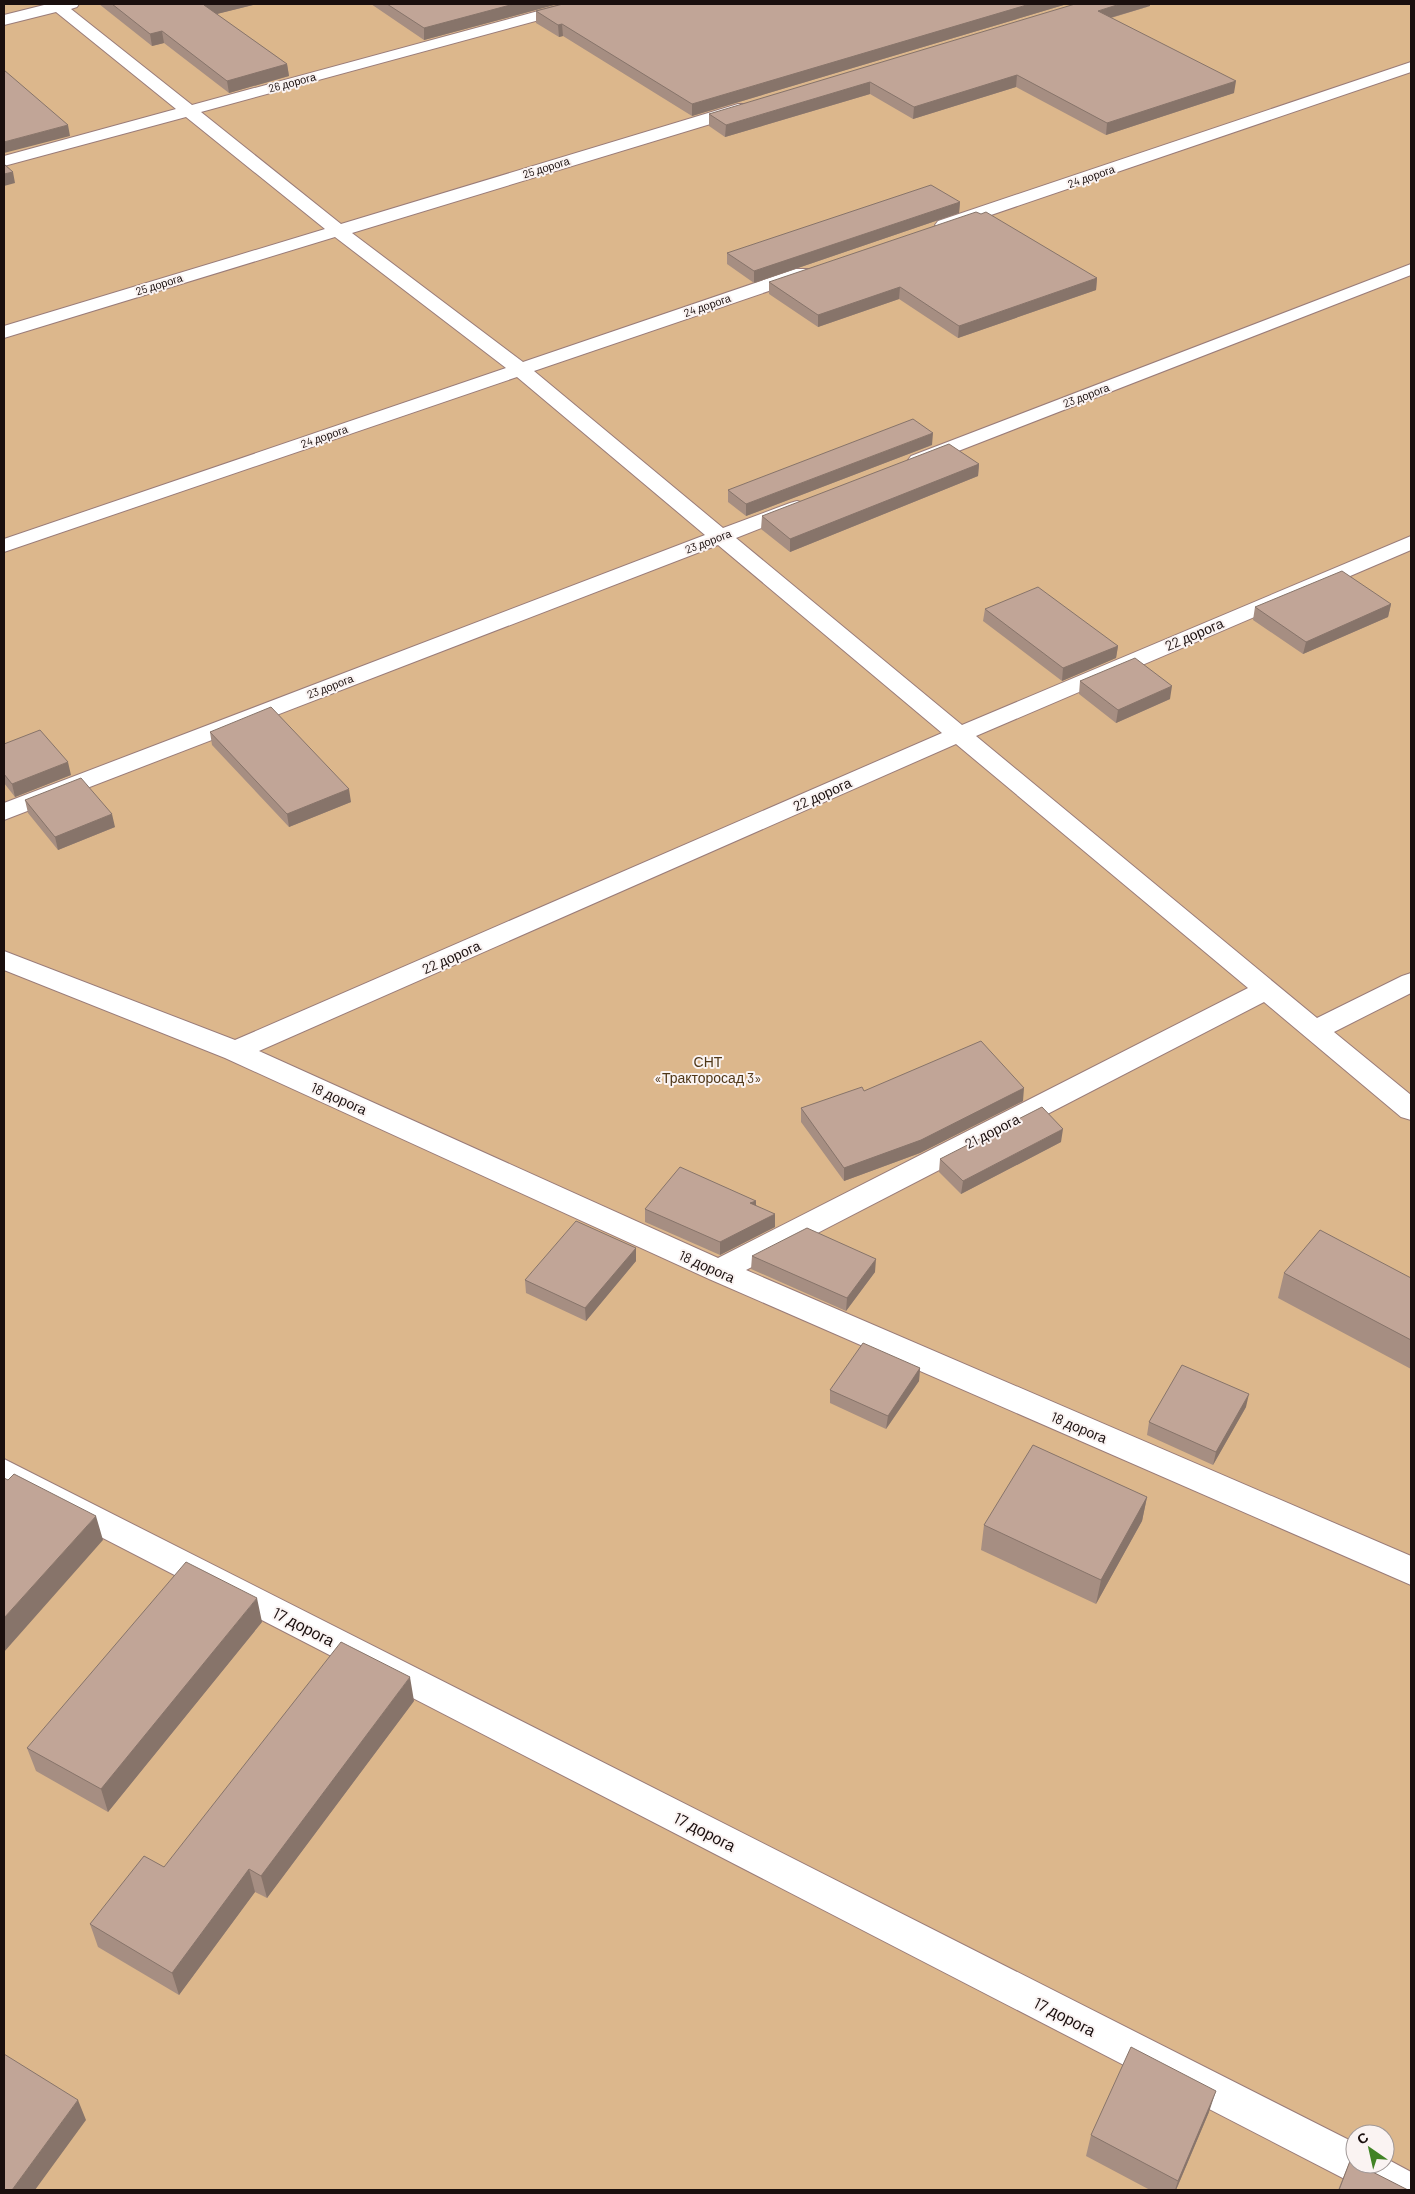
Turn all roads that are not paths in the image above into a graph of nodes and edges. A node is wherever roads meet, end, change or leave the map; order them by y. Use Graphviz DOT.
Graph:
graph roads {
  1 [pos="581,4"];
  2 [pos="62,5"];
  3 [pos="4,20"];
  4 [pos="1411,68"];
  5 [pos="756,104"];
  6 [pos="188,111"];
  7 [pos="4,161"];
  8 [pos="337,230"];
  9 [pos="923,232"];
  10 [pos="820,267"];
  11 [pos="1411,270"];
  12 [pos="4,332"];
  13 [pos="519,369"];
  14 [pos="896,469"];
  15 [pos="813,501"];
  16 [pos="721,536"];
  17 [pos="1411,542"];
  18 [pos="4,546"];
  19 [pos="960,734"];
  20 [pos="4,812"];
  21 [pos="4,960"];
  22 [pos="1411,982"];
  23 [pos="1266,990"];
  24 [pos="1315,1030"];
  25 [pos="235,1051"];
  26 [pos="1411,1110"];
  27 [pos="719,1271"];
  28 [pos="4,1472"];
  29 [pos="1411,1571"];
  30 [pos="1406,2190"];
  1 -- 6 [label="street, 26 дорога"];
  2 -- 3 [label="street"];
  2 -- 6 [label="street"];
  4 -- 9 [label="street, 24 дорога"];
  5 -- 8 [label="street, 25 дорога"];
  6 -- 7 [label="street, 26 дорога"];
  6 -- 8 [label="street"];
  8 -- 12 [label="street, 25 дорога"];
  8 -- 13 [label="street"];
  10 -- 13 [label="street, 24 дорога"];
  11 -- 14 [label="street, 23 дорога"];
  13 -- 16 [label="street"];
  13 -- 18 [label="street, 24 дорога"];
  15 -- 16 [label="street, 23 дорога"];
  16 -- 19 [label="street"];
  16 -- 20 [label="street, 23 дорога"];
  17 -- 19 [label="street, 22 дорога"];
  19 -- 23 [label="street"];
  19 -- 25 [label="street, 22 дорога"];
  21 -- 25 [label="street, 18 дорога"];
  22 -- 24 [label="street"];
  23 -- 24 [label="street"];
  23 -- 27 [label="street, 21 дорога"];
  24 -- 26 [label="street"];
  25 -- 27 [label="street, 18 дорога"];
  27 -- 29 [label="street, 18 дорога"];
  28 -- 30 [label="street, 17 дорога"];
}
